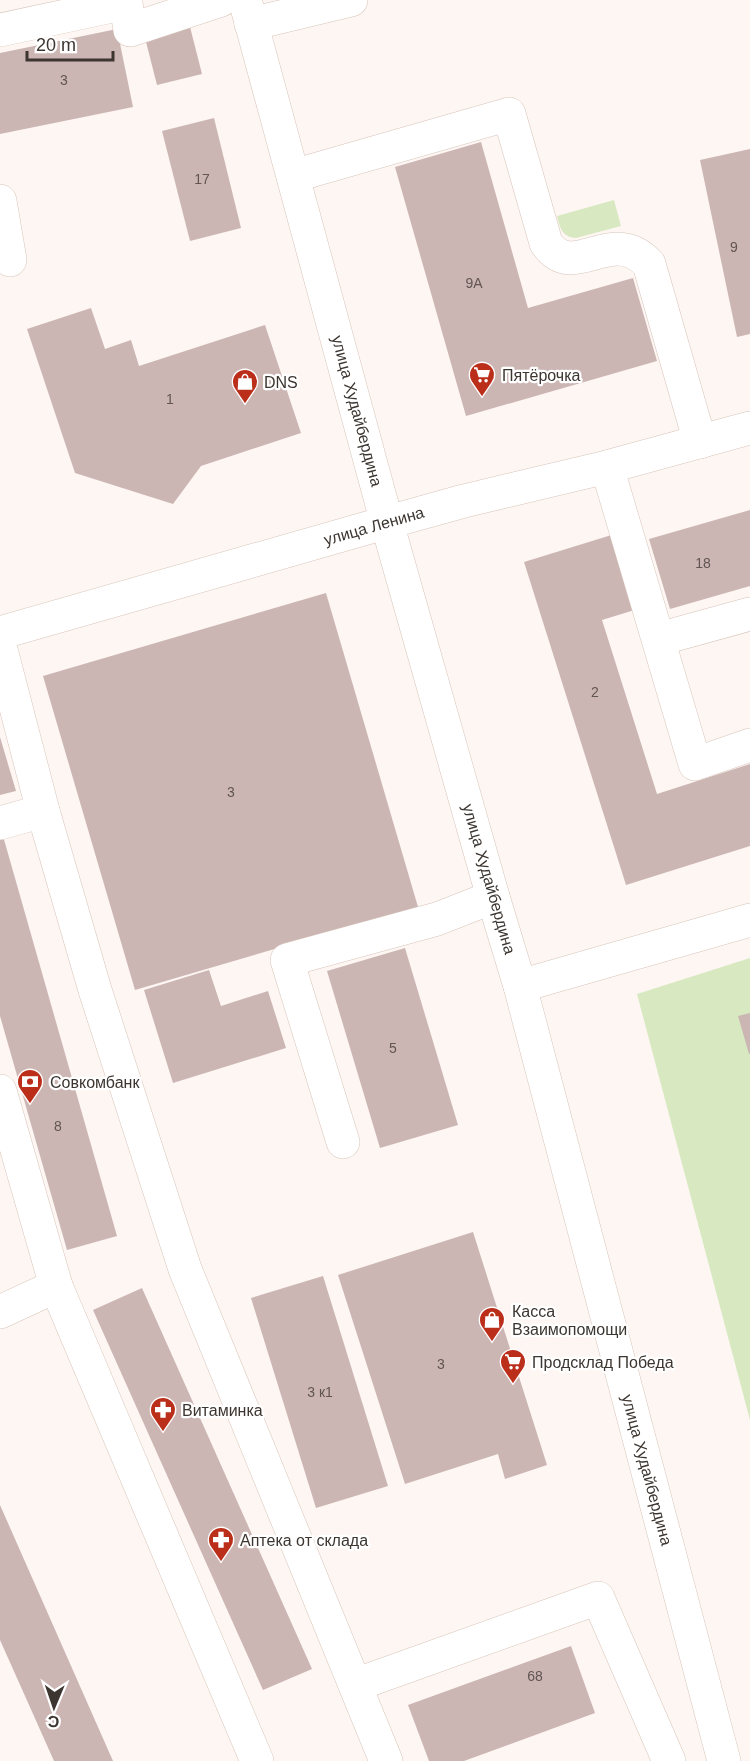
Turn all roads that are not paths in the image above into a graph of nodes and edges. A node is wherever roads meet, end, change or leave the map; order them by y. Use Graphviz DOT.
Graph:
graph roads {
  1 [pos="221,0"];
  2 [pos="351,0"];
  3 [pos="248,12"];
  4 [pos="0,30"];
  5 [pos="293,176"];
  6 [pos="0,201"];
  7 [pos="10,260"];
  8 [pos="750,428"];
  9 [pos="700,442"];
  10 [pos="607,467"];
  11 [pos="387,523"];
  12 [pos="750,614"];
  13 [pos="0,633"];
  14 [pos="658,639"];
  15 [pos="0,646"];
  16 [pos="750,745"];
  17 [pos="43,811"];
  18 [pos="0,823"];
  19 [pos="493,897"];
  20 [pos="750,920"];
  21 [pos="520,986"];
  22 [pos="0,1091"];
  23 [pos="343,1142"];
  24 [pos="56,1286"];
  25 [pos="0,1312"];
  26 [pos="355,1685"];
  27 [pos="257,1761"];
  28 [pos="386,1761"];
  29 [pos="669,1761"];
  30 [pos="724,1761"];
  1 -- 4 [label="street"];
  2 -- 3 [label="street"];
  3 -- 5 [label="street, улица Худайбердина"];
  5 -- 9 [label="street"];
  5 -- 11 [label="street, улица Худайбердина"];
  6 -- 7 [label="street"];
  8 -- 9 [label="street, улица Ленина"];
  9 -- 10 [label="street, улица Ленина"];
  10 -- 11 [label="street, улица Ленина"];
  10 -- 14 [label="street"];
  11 -- 13 [label="street, улица Ленина"];
  11 -- 19 [label="street, улица Худайбердина"];
  12 -- 14 [label="street"];
  14 -- 16 [label="street"];
  15 -- 17 [label="street"];
  17 -- 18 [label="street"];
  17 -- 26 [label="street"];
  19 -- 21 [label="street, улица Худайбердина"];
  19 -- 23 [label="street"];
  20 -- 21 [label="street"];
  21 -- 30 [label="street, улица Худайбердина"];
  22 -- 24 [label="street"];
  24 -- 25 [label="street"];
  24 -- 27 [label="street"];
  26 -- 28 [label="street"];
  26 -- 29 [label="street"];
}
